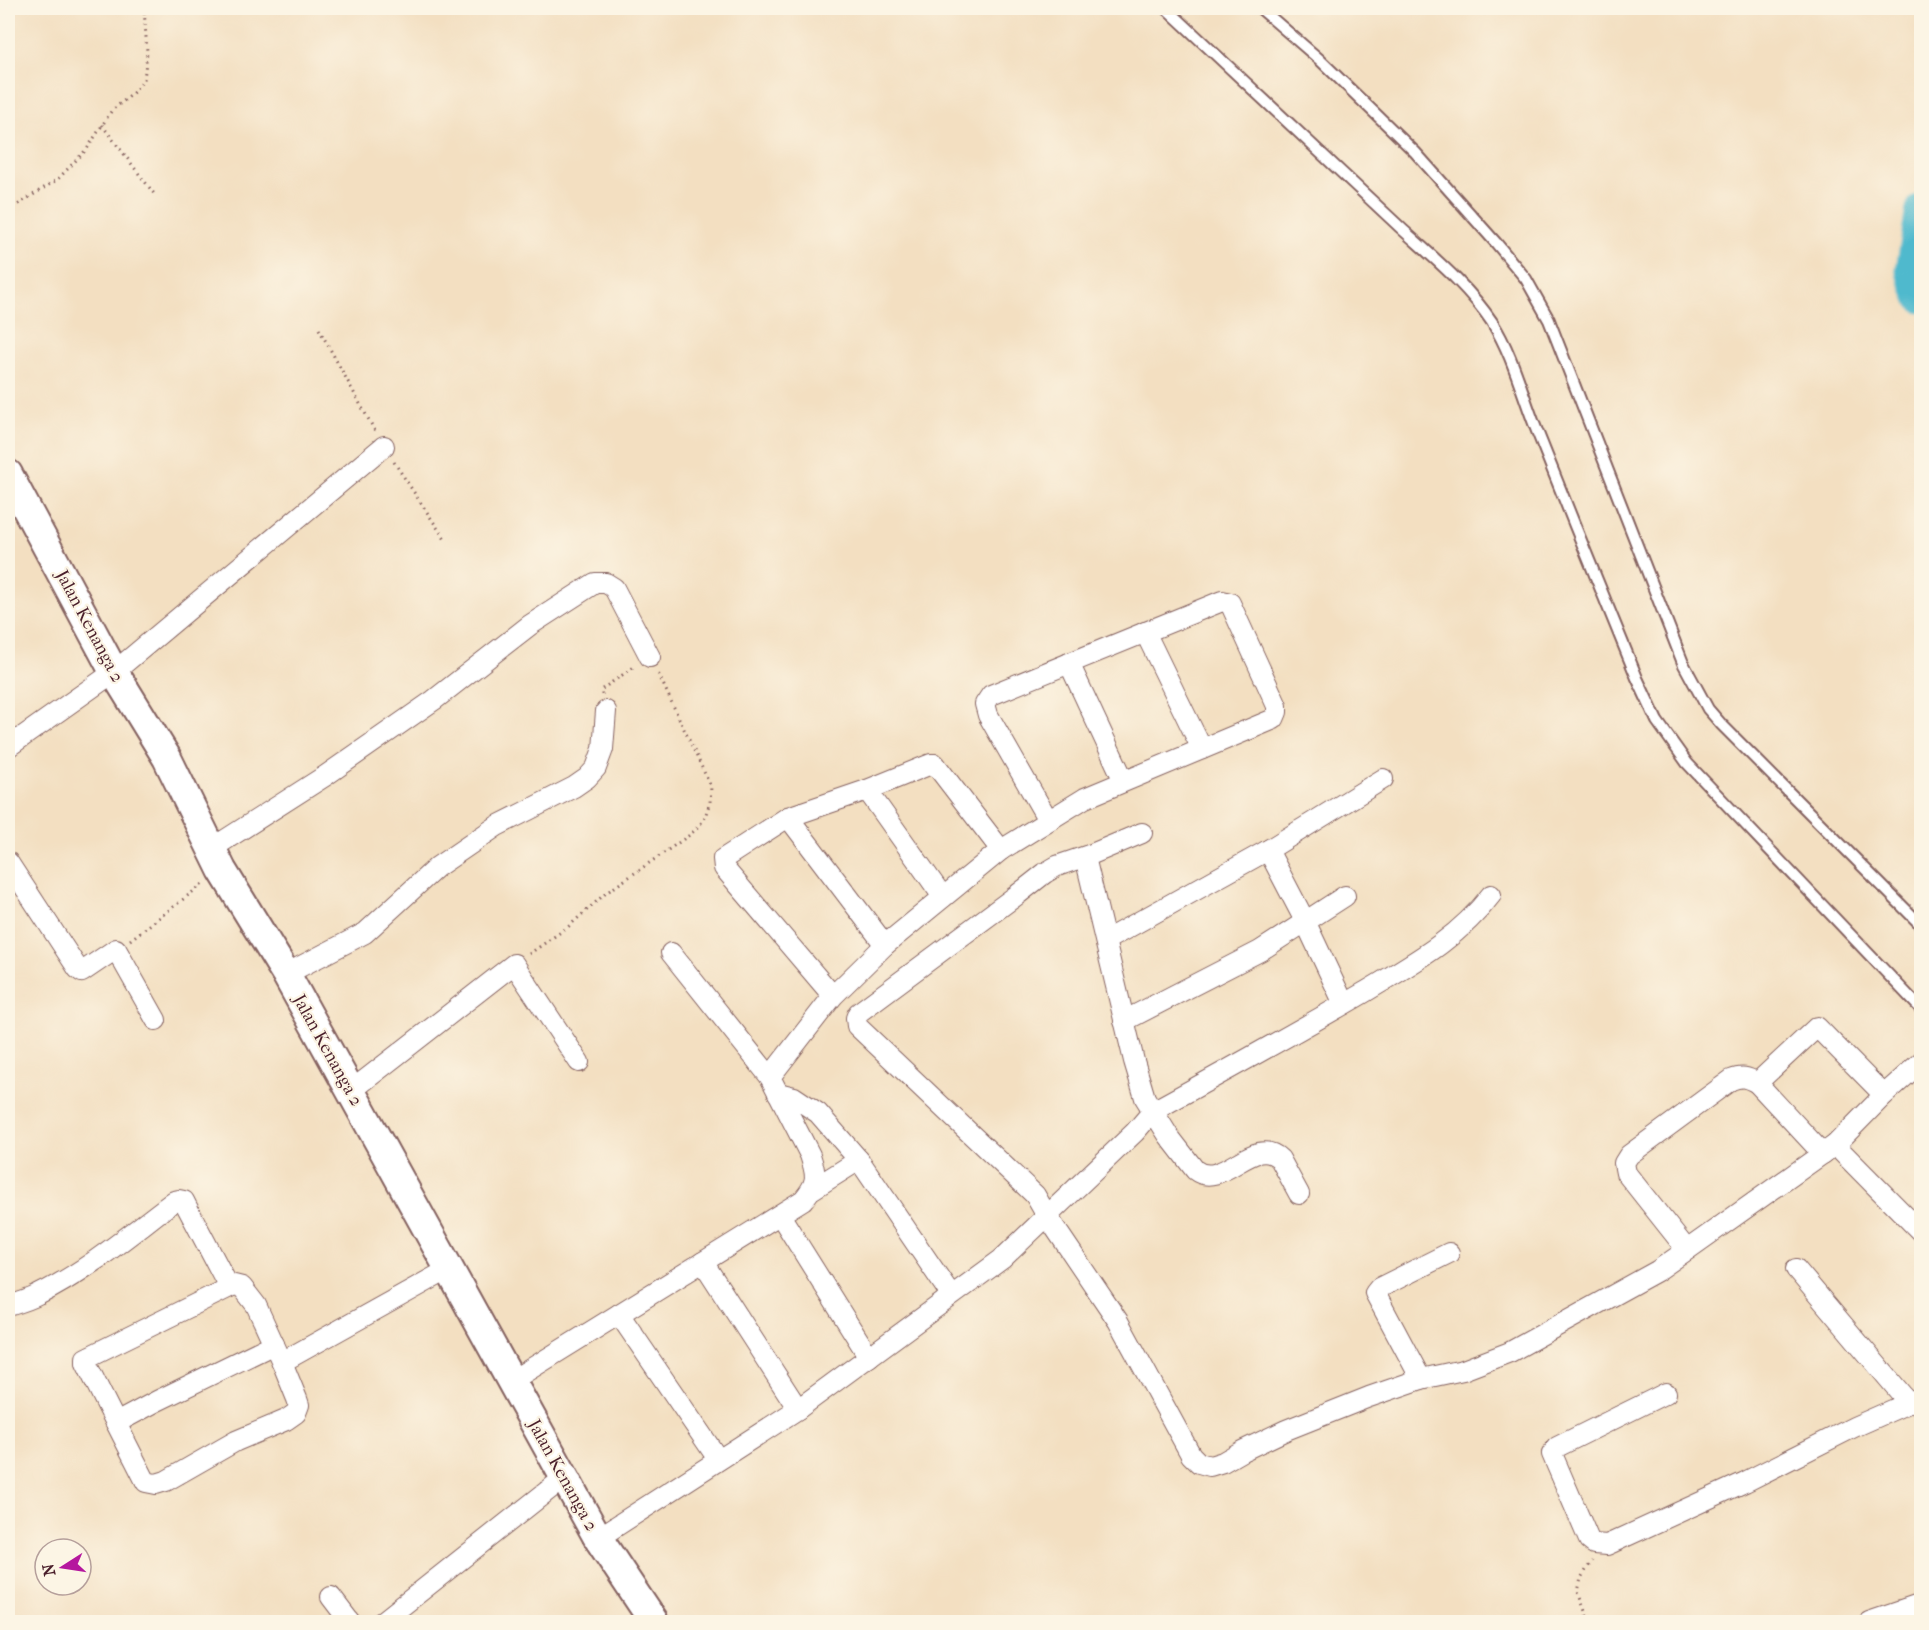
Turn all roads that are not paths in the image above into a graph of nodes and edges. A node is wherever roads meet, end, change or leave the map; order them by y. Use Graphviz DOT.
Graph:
graph roads {
  1 [pos="1166,8"];
  2 [pos="1260,8"];
  3 [pos="384,446"];
  4 [pos="8,474"];
  5 [pos="1145,632"];
  6 [pos="650,657"];
  7 [pos="1069,663"];
  8 [pos="114,672"];
  9 [pos="606,711"];
  10 [pos="8,747"];
  11 [pos="1202,749"];
  12 [pos="1383,779"];
  13 [pos="1124,781"];
  14 [pos="867,790"];
  15 [pos="788,817"];
  16 [pos="1048,820"];
  17 [pos="1142,833"];
  18 [pos="1000,850"];
  19 [pos="1268,850"];
  20 [pos="1085,856"];
  21 [pos="217,860"];
  22 [pos="8,862"];
  23 [pos="1491,895"];
  24 [pos="1346,896"];
  25 [pos="943,897"];
  26 [pos="1305,921"];
  27 [pos="1922,926"];
  28 [pos="1106,940"];
  29 [pos="885,945"];
  30 [pos="671,954"];
  31 [pos="286,974"];
  32 [pos="832,996"];
  33 [pos="1344,1004"];
  34 [pos="1922,1010"];
  35 [pos="156,1020"];
  36 [pos="1124,1021"];
  37 [pos="1922,1061"];
  38 [pos="579,1062"];
  39 [pos="1757,1083"];
  40 [pos="774,1085"];
  41 [pos="351,1091"];
  42 [pos="1884,1095"];
  43 [pos="1153,1111"];
  44 [pos="1829,1149"];
  45 [pos="859,1160"];
  46 [pos="813,1189"];
  47 [pos="1299,1194"];
  48 [pos="780,1215"];
  49 [pos="1047,1216"];
  50 [pos="1922,1233"];
  51 [pos="1687,1250"];
  52 [pos="1449,1253"];
  53 [pos="703,1262"];
  54 [pos="449,1269"];
  55 [pos="1796,1269"];
  56 [pos="229,1287"];
  57 [pos="951,1295"];
  58 [pos="8,1306"];
  59 [pos="619,1314"];
  60 [pos="278,1353"];
  61 [pos="869,1357"];
  62 [pos="1421,1379"];
  63 [pos="511,1380"];
  64 [pos="1666,1393"];
  65 [pos="1915,1400"];
  66 [pos="798,1409"];
  67 [pos="116,1423"];
  68 [pos="718,1459"];
  69 [pos="565,1477"];
  70 [pos="598,1538"];
  71 [pos="330,1597"];
  72 [pos="1922,1604"];
  73 [pos="350,1623"];
  74 [pos="382,1623"];
  75 [pos="654,1623"];
  76 [pos="1869,1623"];
  1 -- 34 [label="lane"];
  2 -- 27 [label="lane"];
  3 -- 8 [label="street"];
  4 -- 8 [label="main road, Jalan Kenanga 2"];
  5 -- 7 [label="street"];
  5 -- 11 [label="street"];
  5 -- 11 [label="street"];
  6 -- 21 [label="street"];
  7 -- 13 [label="street"];
  7 -- 16 [label="street"];
  8 -- 10 [label="street"];
  8 -- 21 [label="main road, Jalan Kenanga 2"];
  9 -- 31 [label="street"];
  11 -- 13 [label="street"];
  12 -- 19 [label="street"];
  13 -- 16 [label="street"];
  14 -- 15 [label="street"];
  14 -- 18 [label="street"];
  14 -- 25 [label="street"];
  15 -- 29 [label="street"];
  15 -- 32 [label="street"];
  16 -- 18 [label="street"];
  17 -- 20 [label="street"];
  18 -- 25 [label="street"];
  19 -- 26 [label="street"];
  19 -- 28 [label="street"];
  20 -- 28 [label="street"];
  20 -- 49 [label="street"];
  21 -- 31 [label="main road, Jalan Kenanga 2"];
  22 -- 35 [label="street"];
  23 -- 33 [label="street"];
  24 -- 26 [label="street"];
  25 -- 29 [label="street"];
  26 -- 33 [label="street"];
  26 -- 36 [label="street"];
  28 -- 36 [label="street"];
  29 -- 32 [label="street"];
  30 -- 40 [label="street"];
  31 -- 41 [label="main road, Jalan Kenanga 2"];
  32 -- 40 [label="street"];
  33 -- 43 [label="street"];
  36 -- 43 [label="street"];
  37 -- 42 [label="street"];
  38 -- 41 [label="street"];
  39 -- 42 [label="street"];
  39 -- 44 [label="street"];
  39 -- 51 [label="street"];
  40 -- 45 [label="street"];
  40 -- 46 [label="street"];
  41 -- 54 [label="main road, Jalan Kenanga 2"];
  42 -- 44 [label="street"];
  43 -- 47 [label="street"];
  43 -- 49 [label="street"];
  44 -- 50 [label="street"];
  44 -- 51 [label="street"];
  45 -- 46 [label="street"];
  45 -- 57 [label="street"];
  46 -- 48 [label="street"];
  48 -- 53 [label="street"];
  48 -- 61 [label="street"];
  49 -- 57 [label="street"];
  49 -- 62 [label="street"];
  51 -- 62 [label="street"];
  52 -- 62 [label="street"];
  53 -- 59 [label="street"];
  53 -- 66 [label="street"];
  54 -- 60 [label="street"];
  54 -- 63 [label="main road, Jalan Kenanga 2"];
  55 -- 65 [label="street"];
  56 -- 58 [label="street"];
  56 -- 60 [label="street"];
  56 -- 67 [label="street"];
  57 -- 61 [label="street"];
  59 -- 63 [label="street"];
  59 -- 68 [label="street"];
  60 -- 67 [label="street"];
  60 -- 67 [label="street"];
  61 -- 66 [label="street"];
  63 -- 69 [label="main road, Jalan Kenanga 2"];
  64 -- 65 [label="street"];
  66 -- 68 [label="street"];
  68 -- 70 [label="street"];
  69 -- 70 [label="main road, Jalan Kenanga 2"];
  69 -- 74 [label="street"];
  70 -- 75 [label="main road, Jalan Kenanga 2"];
  71 -- 73 [label="street"];
  72 -- 76 [label="street"];
}
